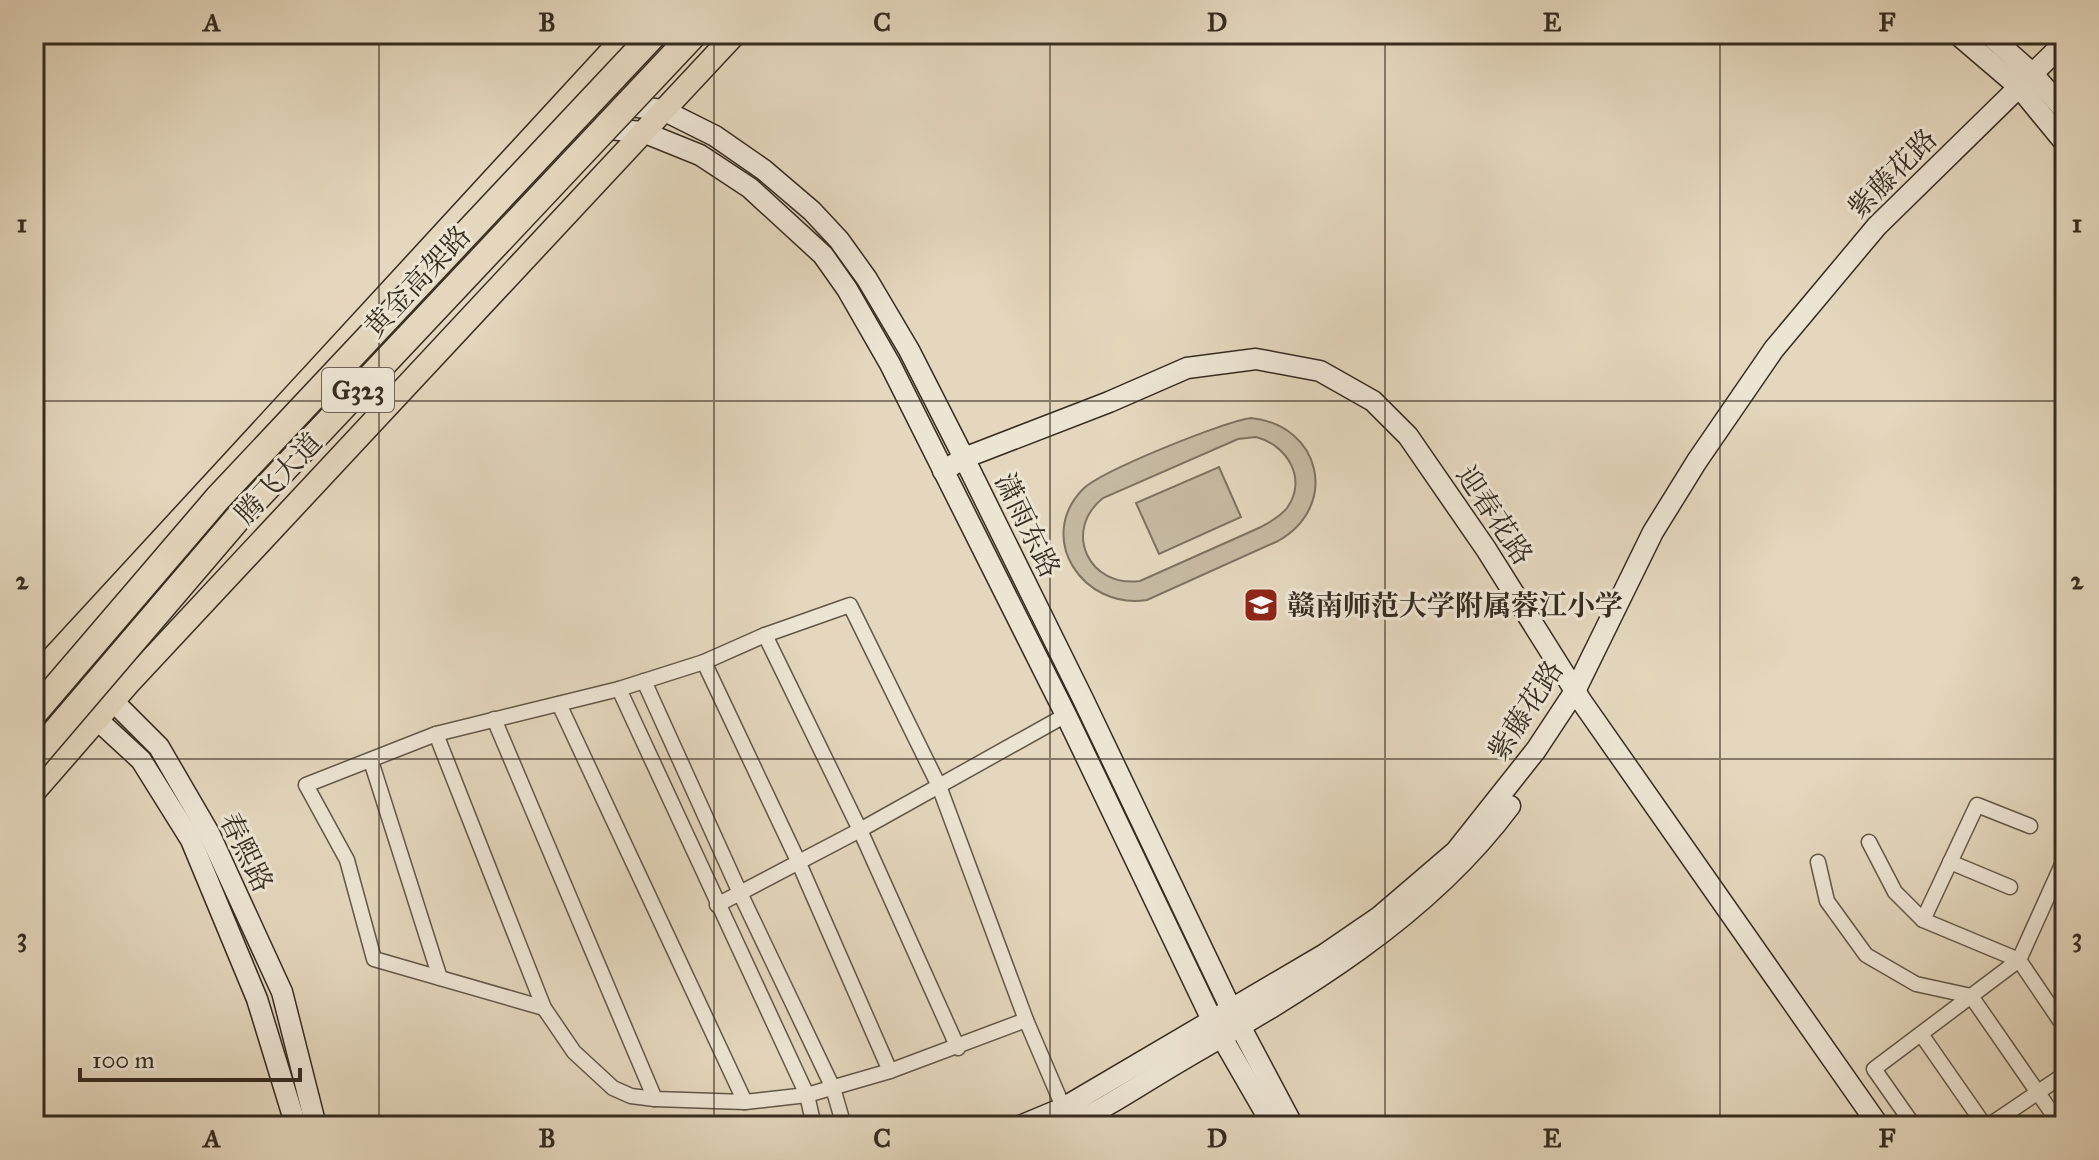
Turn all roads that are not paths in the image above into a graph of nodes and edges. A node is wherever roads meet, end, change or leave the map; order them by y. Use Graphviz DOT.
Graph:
graph roads {
  1 [pos="627,34"];
  2 [pos="654,34"];
  3 [pos="694,34"];
  4 [pos="735,34"];
  5 [pos="1957,34"];
  6 [pos="1988,34"];
  7 [pos="2065,42"];
  8 [pos="2065,60"];
  9 [pos="2030,85"];
  10 [pos="568,98"];
  11 [pos="663,110"];
  12 [pos="2065,111"];
  13 [pos="544,124"];
  14 [pos="643,132"];
  15 [pos="2065,143"];
  16 [pos="964,458"];
  17 [pos="943,471"];
  18 [pos="765,635"];
  19 [pos="704,662"];
  20 [pos="34,678"];
  21 [pos="644,681"];
  22 [pos="619,689"];
  23 [pos="1578,697"];
  24 [pos="112,702"];
  25 [pos="34,703"];
  26 [pos="559,704"];
  27 [pos="34,713"];
  28 [pos="1066,715"];
  29 [pos="494,719"];
  30 [pos="95,722"];
  31 [pos="436,734"];
  32 [pos="34,757"];
  33 [pos="371,761"];
  34 [pos="939,786"];
  35 [pos="34,792"];
  36 [pos="2030,826"];
  37 [pos="860,830"];
  38 [pos="1869,842"];
  39 [pos="2065,858"];
  40 [pos="798,861"];
  41 [pos="1818,862"];
  42 [pos="1950,862"];
  43 [pos="2052,886"];
  44 [pos="2010,887"];
  45 [pos="740,893"];
  46 [pos="2065,896"];
  47 [pos="717,905"];
  48 [pos="1923,920"];
  49 [pos="2019,960"];
  50 [pos="440,978"];
  51 [pos="1971,996"];
  52 [pos="544,1008"];
  53 [pos="1236,1018"];
  54 [pos="1026,1020"];
  55 [pos="2065,1028"];
  56 [pos="1217,1029"];
  57 [pos="1921,1034"];
  58 [pos="958,1048"];
  59 [pos="890,1071"];
  60 [pos="2065,1074"];
  61 [pos="833,1088"];
  62 [pos="2038,1092"];
  63 [pos="807,1095"];
  64 [pos="655,1099"];
  65 [pos="745,1102"];
  66 [pos="1068,1121"];
  67 [pos="296,1126"];
  68 [pos="316,1126"];
  69 [pos="814,1126"];
  70 [pos="844,1126"];
  71 [pos="1020,1126"];
  72 [pos="1273,1126"];
  73 [pos="1293,1126"];
  74 [pos="1879,1126"];
  75 [pos="1914,1126"];
  76 [pos="1986,1126"];
  77 [pos="2061,1126"];
  1 -- 10 [label="main road, 腾飞大道"];
  2 -- 27 [label="highway, 黄金高架路 / G323, bridge"];
  3 -- 32 [label="highway, 黄金高架路 / G323, bridge"];
  4 -- 11 [label="main road, 腾飞大道"];
  5 -- 9 [label="street"];
  6 -- 9 [label="street"];
  7 -- 9 [label="street"];
  8 -- 9 [label="street"];
  9 -- 12 [label="street"];
  9 -- 15 [label="street"];
  9 -- 23 [label="street, 紫藤花路"];
  10 -- 11 [label="street, 潇雨东路"];
  10 -- 13 [label="main road, 腾飞大道"];
  11 -- 14 [label="main road, 腾飞大道"];
  11 -- 16 [label="street, 潇雨东路"];
  13 -- 14 [label="street, 潇雨东路"];
  13 -- 20 [label="main road, 腾飞大道"];
  14 -- 17 [label="street, 潇雨东路"];
  14 -- 24 [label="main road, 腾飞大道"];
  16 -- 17 [label="street, 迎春花路"];
  16 -- 23 [label="street, 迎春花路"];
  16 -- 53 [label="street, 潇雨东路"];
  17 -- 28 [label="street, 潇雨东路"];
  18 -- 19 [label="street"];
  18 -- 34 [label="street"];
  18 -- 37 [label="street"];
  19 -- 21 [label="street"];
  19 -- 40 [label="street"];
  20 -- 24 [label="street, 春熙路"];
  21 -- 22 [label="street"];
  21 -- 45 [label="street"];
  22 -- 26 [label="street"];
  22 -- 47 [label="street"];
  23 -- 53 [label="street, 紫藤花路"];
  23 -- 74 [label="street, 迎春花路"];
  24 -- 30 [label="main road, 腾飞大道"];
  24 -- 68 [label="street, 春熙路"];
  25 -- 30 [label="street, 春熙路"];
  26 -- 29 [label="street"];
  26 -- 65 [label="street"];
  28 -- 34 [label="street"];
  28 -- 56 [label="street, 潇雨东路"];
  29 -- 31 [label="street"];
  29 -- 64 [label="street"];
  30 -- 35 [label="main road, 腾飞大道"];
  30 -- 67 [label="street, 春熙路"];
  31 -- 33 [label="street"];
  31 -- 52 [label="street"];
  33 -- 50 [label="street"];
  33 -- 50 [label="street"];
  34 -- 37 [label="street"];
  34 -- 54 [label="street"];
  36 -- 42 [label="street"];
  37 -- 40 [label="street"];
  37 -- 58 [label="street"];
  38 -- 48 [label="street"];
  39 -- 43 [label="street"];
  40 -- 45 [label="street"];
  40 -- 59 [label="street"];
  41 -- 51 [label="street"];
  42 -- 44 [label="street"];
  42 -- 48 [label="street"];
  43 -- 46 [label="street"];
  43 -- 49 [label="street"];
  45 -- 47 [label="street"];
  45 -- 61 [label="street"];
  47 -- 63 [label="street"];
  48 -- 49 [label="street"];
  49 -- 51 [label="street"];
  49 -- 55 [label="street"];
  50 -- 52 [label="street"];
  51 -- 57 [label="street"];
  51 -- 62 [label="street"];
  52 -- 64 [label="street"];
  53 -- 56 [label="street, 紫藤花路"];
  53 -- 73 [label="street, 潇雨东路"];
  54 -- 58 [label="street"];
  54 -- 66 [label="street"];
  56 -- 66 [label="street, 紫藤花路"];
  56 -- 72 [label="street, 潇雨东路"];
  57 -- 75 [label="street"];
  57 -- 76 [label="street"];
  58 -- 59 [label="street"];
  59 -- 61 [label="street"];
  60 -- 62 [label="street"];
  61 -- 63 [label="street"];
  61 -- 70 [label="street"];
  62 -- 76 [label="street"];
  62 -- 77 [label="street"];
  63 -- 65 [label="street"];
  63 -- 69 [label="street"];
  64 -- 65 [label="street"];
  66 -- 71 [label="street, 紫藤花路"];
}
